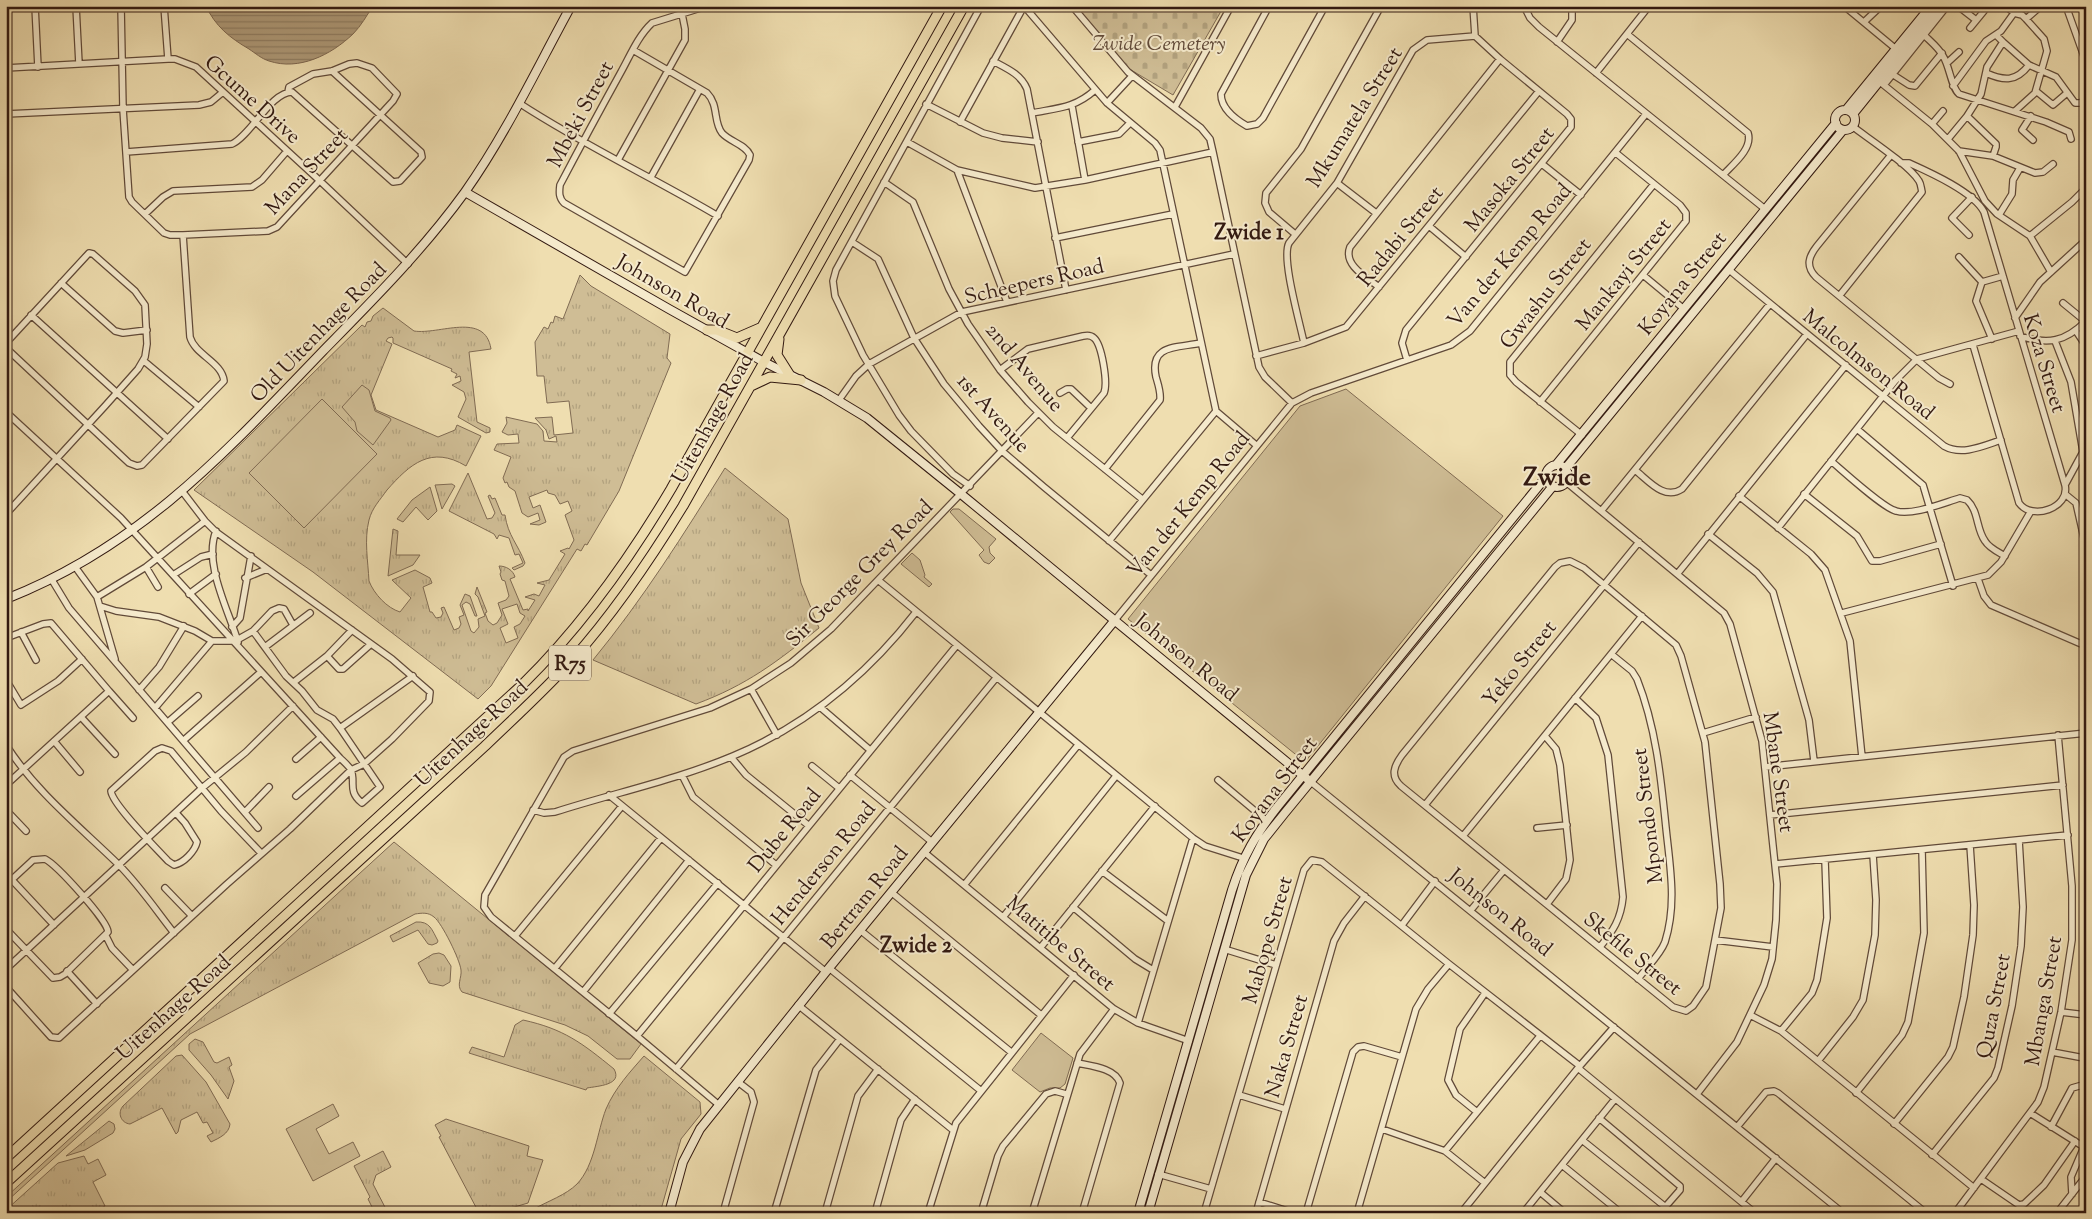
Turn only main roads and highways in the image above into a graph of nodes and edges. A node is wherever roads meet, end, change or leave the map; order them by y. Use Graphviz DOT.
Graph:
graph roads {
  1 [pos="571,6"];
  2 [pos="942,6"];
  3 [pos="964,6"];
  4 [pos="1931,6"];
  5 [pos="1940,6"];
  6 [pos="1849,112"];
  7 [pos="1836,124"];
  8 [pos="1843,130"];
  9 [pos="465,192"];
  10 [pos="761,327"];
  11 [pos="707,330"];
  12 [pos="779,334"];
  13 [pos="747,352"];
  14 [pos="764,362"];
  15 [pos="789,374"];
  16 [pos="801,380"];
  17 [pos="749,388"];
  18 [pos="1556,465"];
  19 [pos="1565,470"];
  20 [pos="1546,477"];
  21 [pos="1552,486"];
  22 [pos="6,600"];
  23 [pos="1114,620"];
  24 [pos="1303,776"];
  25 [pos="1311,782"];
  26 [pos="6,1158"];
  27 [pos="6,1183"];
  28 [pos="669,1213"];
  29 [pos="1138,1213"];
  30 [pos="1148,1213"];
  1 -- 9 [label="main road, Old Uitenhage Road"];
  2 -- 10 [label="main road, Uitenhage Road / R75"];
  3 -- 12 [label="main road, Uitenhage Road / R75"];
  4 -- 6 [label="main road, Koyana Street"];
  5 -- 6 [label="main road, Koyana Street"];
  6 -- 7 [label="main road, Koyana Street"];
  6 -- 8 [label="main road, Koyana Street"];
  7 -- 8 [label="main road"];
  7 -- 18 [label="main road, Koyana Street"];
  8 -- 19 [label="main road, Koyana Street"];
  9 -- 11 [label="main road, Johnson Road"];
  9 -- 22 [label="main road, Old Uitenhage Road"];
  10 -- 11 [label="main road"];
  10 -- 13 [label="main road, Uitenhage Road / R75"];
  11 -- 13 [label="main road, Johnson Road"];
  12 -- 14 [label="main road, Uitenhage Road / R75"];
  12 -- 15 [label="main road"];
  13 -- 14 [label="main road, Johnson Road"];
  13 -- 26 [label="main road, Uitenhage Road / R75"];
  14 -- 15 [label="main road, Johnson Road"];
  14 -- 17 [label="main road, Uitenhage Road / R75"];
  15 -- 16 [label="main road, Johnson Road"];
  16 -- 17 [label="main road"];
  16 -- 23 [label="main road, Johnson Road"];
  17 -- 27 [label="main road, Uitenhage Road / R75"];
  18 -- 19 [label="main road"];
  18 -- 20 [label="main road, Koyana Street"];
  19 -- 21 [label="main road"];
  20 -- 21 [label="main road"];
  20 -- 24 [label="main road, Koyana Street"];
  21 -- 25 [label="main road, Koyana Street"];
  23 -- 24 [label="main road, Johnson Road"];
  23 -- 28 [label="main road, Bertram Road"];
  24 -- 25 [label="main road, Johnson Road"];
  24 -- 29 [label="main road, Koyana Street"];
  25 -- 30 [label="main road, Koyana Street"];
}
